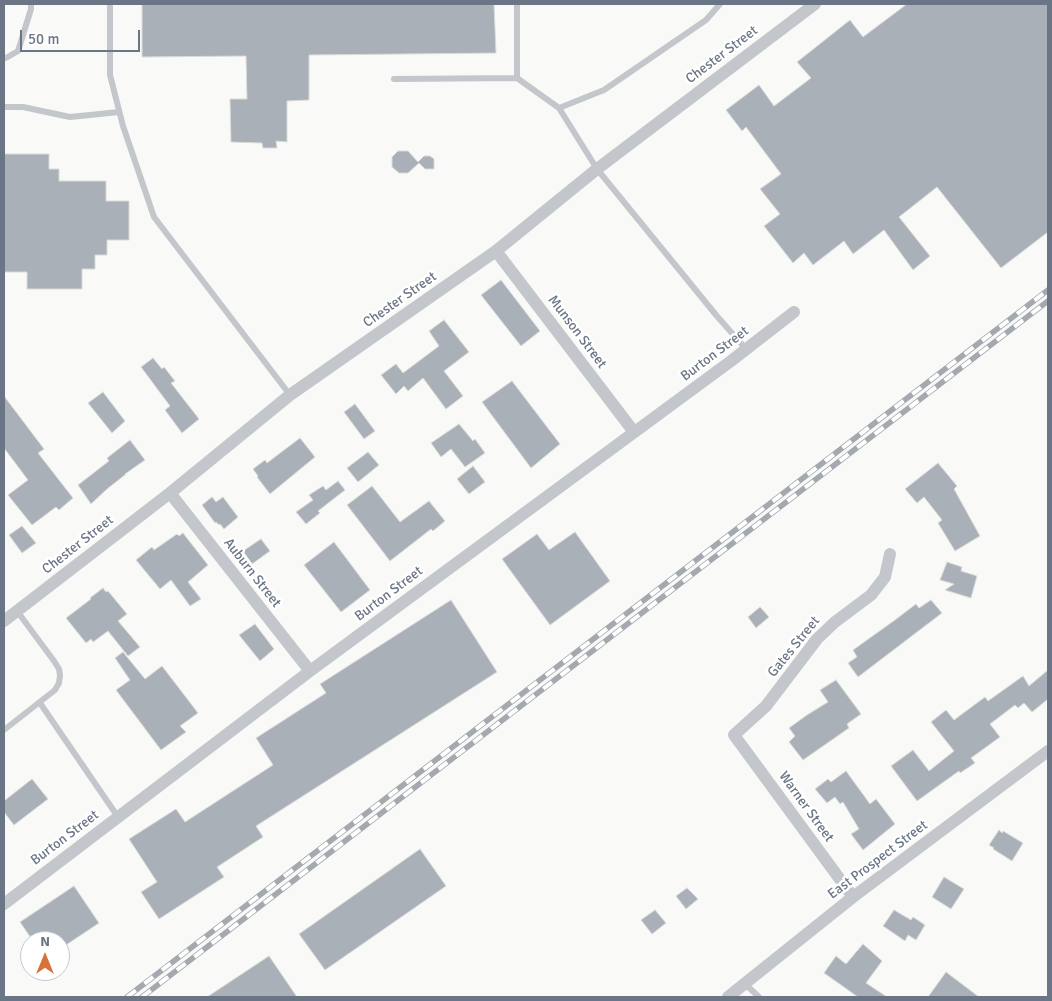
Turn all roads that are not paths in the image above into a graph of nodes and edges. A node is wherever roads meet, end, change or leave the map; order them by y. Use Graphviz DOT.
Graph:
graph roads {
  1 [pos="31,4"];
  2 [pos="110,4"];
  3 [pos="517,4"];
  4 [pos="720,4"];
  5 [pos="815,4"];
  6 [pos="4,58"];
  7 [pos="517,78"];
  8 [pos="394,79"];
  9 [pos="4,107"];
  10 [pos="559,108"];
  11 [pos="119,112"];
  12 [pos="597,169"];
  13 [pos="496,251"];
  14 [pos="794,312"];
  15 [pos="746,349"];
  16 [pos="290,395"];
  17 [pos="634,432"];
  18 [pos="170,493"];
  19 [pos="890,554"];
  20 [pos="17,611"];
  21 [pos="4,621"];
  22 [pos="310,671"];
  23 [pos="40,703"];
  24 [pos="4,730"];
  25 [pos="734,735"];
  26 [pos="1048,751"];
  27 [pos="118,816"];
  28 [pos="853,897"];
  29 [pos="4,904"];
  30 [pos="745,984"];
  31 [pos="728,997"];
  32 [pos="758,997"];
  1 -- 6 [label="lane"];
  2 -- 11 [label="lane"];
  3 -- 7 [label="lane"];
  4 -- 10 [label="lane"];
  5 -- 12 [label="street, Chester Street"];
  7 -- 8 [label="lane"];
  7 -- 10 [label="lane"];
  9 -- 11 [label="lane"];
  10 -- 12 [label="lane"];
  11 -- 16 [label="lane"];
  12 -- 13 [label="street, Chester Street"];
  12 -- 15 [label="lane"];
  13 -- 16 [label="street, Chester Street"];
  13 -- 17 [label="street, Munson Street"];
  14 -- 15 [label="street, Burton Street"];
  15 -- 17 [label="street, Burton Street"];
  16 -- 18 [label="street, Chester Street"];
  17 -- 22 [label="street, Burton Street"];
  18 -- 20 [label="street, Chester Street"];
  18 -- 22 [label="street, Auburn Street"];
  19 -- 25 [label="street, Gates Street"];
  20 -- 21 [label="street, Chester Street"];
  20 -- 23 [label="lane"];
  22 -- 27 [label="street, Burton Street"];
  23 -- 24 [label="lane"];
  23 -- 27 [label="lane"];
  25 -- 28 [label="street, Warner Street"];
  26 -- 28 [label="street, East Prospect Street"];
  27 -- 29 [label="street, Burton Street"];
  28 -- 30 [label="street, East Prospect Street"];
  30 -- 31 [label="street, East Prospect Street"];
  30 -- 32 [label="lane"];
}
